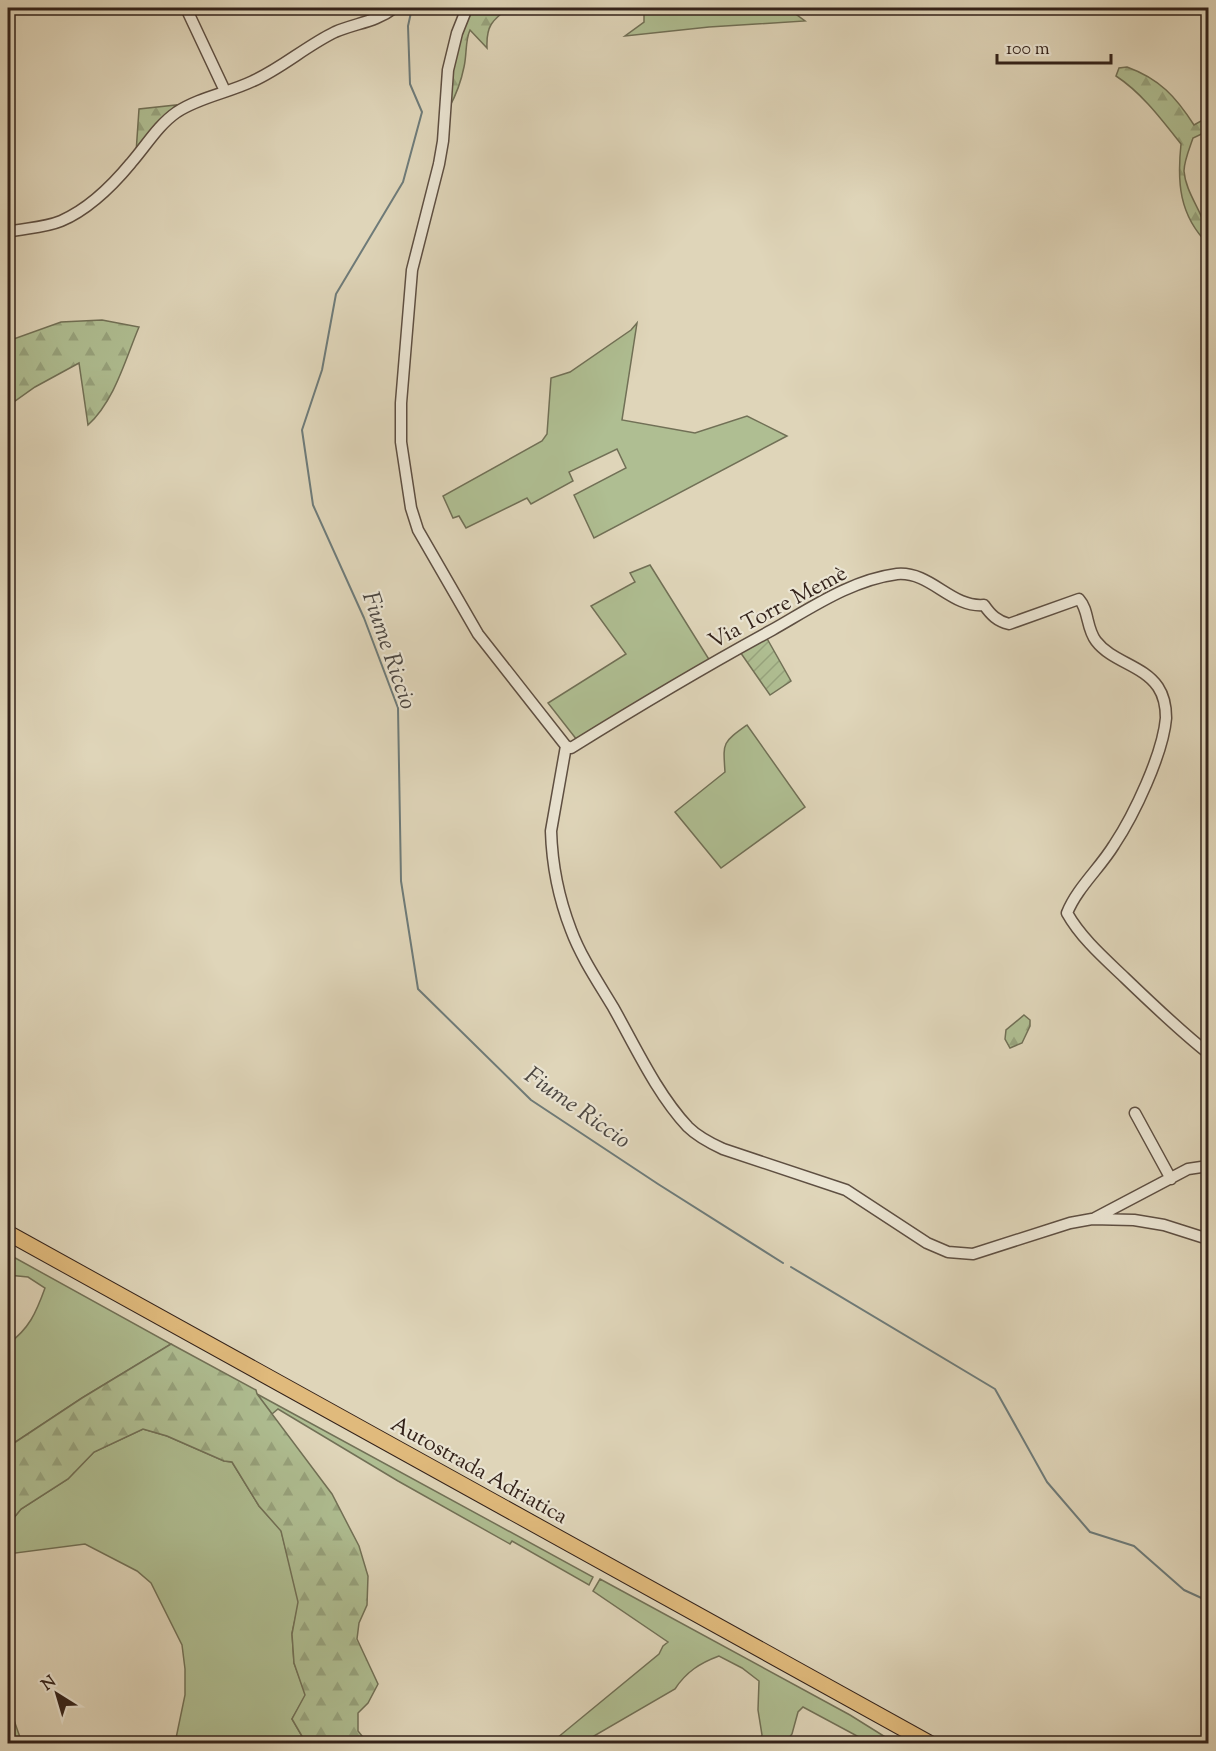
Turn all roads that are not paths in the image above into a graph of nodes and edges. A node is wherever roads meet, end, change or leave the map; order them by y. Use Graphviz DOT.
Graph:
graph roads {
  1 [pos="186,8"];
  2 [pos="394,8"];
  3 [pos="467,8"];
  4 [pos="225,91"];
  5 [pos="8,232"];
  6 [pos="566,746"];
  7 [pos="1209,1053"];
  8 [pos="1135,1113"];
  9 [pos="1208,1166"];
  10 [pos="1171,1179"];
  11 [pos="1092,1219"];
  12 [pos="1209,1239"];
  13 [pos="10,1241"];
  14 [pos="262,1380"];
  15 [pos="910,1743"];
  16 [pos="931,1743"];
  1 -- 4 [label="street"];
  2 -- 4 [label="street"];
  3 -- 6 [label="street"];
  4 -- 5 [label="street"];
  6 -- 7 [label="street, Via Torre Memè"];
  6 -- 11 [label="street"];
  8 -- 10 [label="street"];
  9 -- 10 [label="street"];
  10 -- 11 [label="street"];
  11 -- 12 [label="street"];
  13 -- 14 [label="highway, Autostrada Adriatica"];
  14 -- 15 [label="highway, Autostrada Adriatica"];
  14 -- 16 [label="highway, Autostrada Adriatica"];
}
